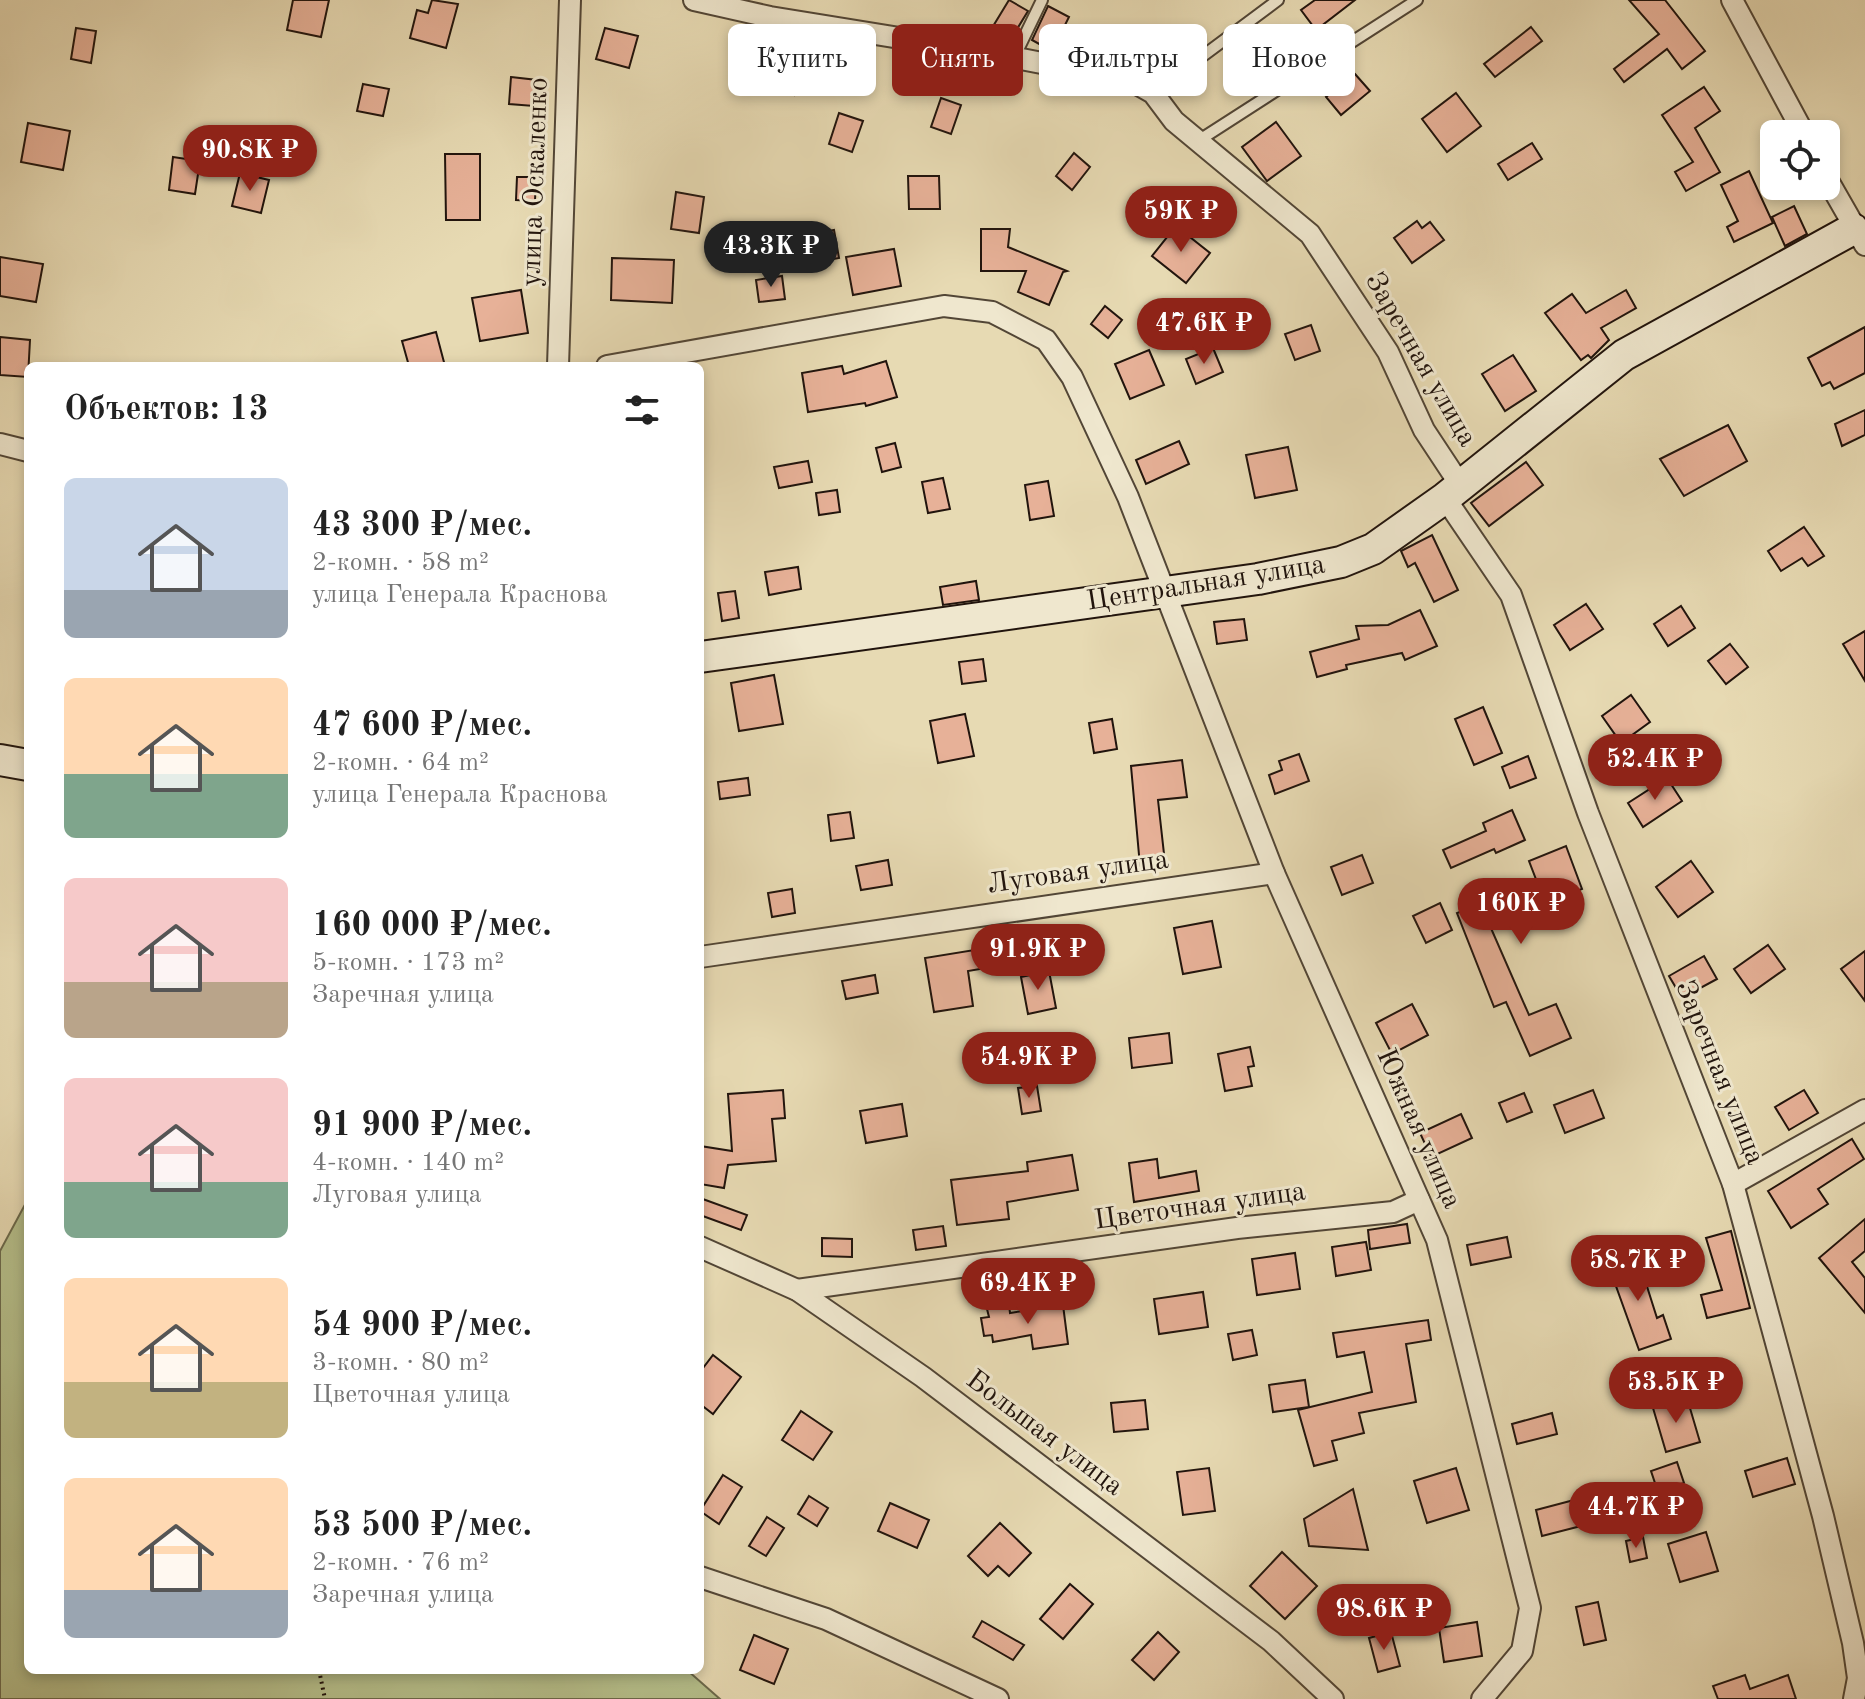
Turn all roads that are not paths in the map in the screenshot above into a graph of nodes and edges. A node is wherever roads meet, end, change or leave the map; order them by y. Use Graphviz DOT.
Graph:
graph roads {
  1 [pos="570,0"];
  2 [pos="694,0"];
  3 [pos="1042,0"];
  4 [pos="1278,0"];
  5 [pos="1417,0"];
  6 [pos="1732,0"];
  7 [pos="892,38"];
  8 [pos="1023,39"];
  9 [pos="1207,53"];
  10 [pos="1155,96"];
  11 [pos="1796,120"];
  12 [pos="1198,141"];
  13 [pos="1839,200"];
  14 [pos="1859,237"];
  15 [pos="558,362"];
  16 [pos="629,362"];
  17 [pos="0,444"];
  18 [pos="24,450"];
  19 [pos="1452,491"];
  20 [pos="1162,592"];
  21 [pos="704,656"];
  22 [pos="1274,873"];
  23 [pos="704,956"];
  24 [pos="1865,1110"];
  25 [pos="1733,1184"];
  26 [pos="1419,1200"];
  27 [pos="704,1249"];
  28 [pos="797,1290"];
  29 [pos="704,1578"];
  30 [pos="998,1699"];
  31 [pos="1333,1699"];
  32 [pos="1482,1699"];
  33 [pos="1854,1699"];
  1 -- 15 [label="street, улица Оскаленко"];
  2 -- 7 [label="street, Заречная улица"];
  3 -- 8 [label="lane"];
  4 -- 9 [label="lane"];
  5 -- 12 [label="lane"];
  6 -- 11 [label="street"];
  10 -- 12 [label="street, Заречная улица"];
  12 -- 19 [label="street, Заречная улица"];
  13 -- 14 [label="street"];
  14 -- 19 [label="street, Центральная улица"];
  16 -- 20 [label="street, Южная улица"];
  17 -- 18 [label="street"];
  19 -- 20 [label="street, Центральная улица"];
  19 -- 25 [label="street, Заречная улица"];
  20 -- 21 [label="street, Центральная улица"];
  20 -- 22 [label="street, Южная улица"];
  22 -- 23 [label="street, Луговая улица"];
  22 -- 26 [label="street, Южная улица"];
  24 -- 25 [label="street"];
  25 -- 33 [label="street, Заречная улица"];
  26 -- 28 [label="street, Цветочная улица"];
  26 -- 32 [label="street, Южная улица"];
  27 -- 28 [label="street, Большая улица"];
  28 -- 31 [label="street, Большая улица"];
  29 -- 30 [label="street"];
}
